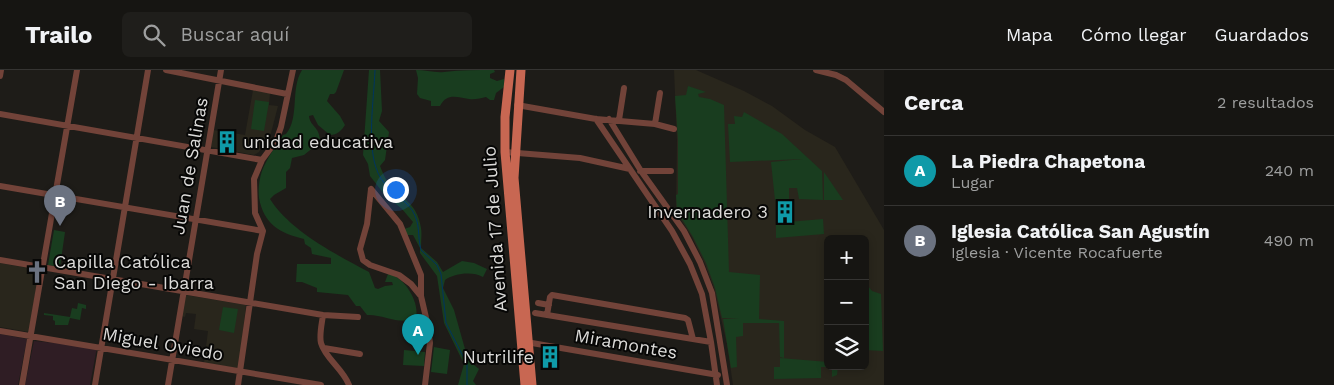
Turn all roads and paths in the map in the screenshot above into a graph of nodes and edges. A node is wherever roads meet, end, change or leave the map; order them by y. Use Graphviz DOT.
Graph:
graph roads {
  1 [pos="1,70"];
  2 [pos="77,70"];
  3 [pos="148,70"];
  4 [pos="166,70"];
  5 [pos="221,70"];
  6 [pos="293,70"];
  7 [pos="510,70"];
  8 [pos="520,70"];
  9 [pos="816,70"];
  10 [pos="0,76"];
  11 [pos="219,80"];
  12 [pos="624,88"];
  13 [pos="660,93"];
  14 [pos="287,94"];
  15 [pos="517,105"];
  16 [pos="884,112"];
  17 [pos="0,114"];
  18 [pos="596,119"];
  19 [pos="609,119"];
  20 [pos="619,120"];
  21 [pos="655,124"];
  22 [pos="67,126"];
  23 [pos="674,129"];
  24 [pos="137,138"];
  25 [pos="207,151"];
  26 [pos="505,152"];
  27 [pos="515,154"];
  28 [pos="262,160"];
  29 [pos="629,169"];
  30 [pos="641,171"];
  31 [pos="672,171"];
  32 [pos="0,186"];
  33 [pos="55,195"];
  34 [pos="125,207"];
  35 [pos="196,219"];
  36 [pos="264,230"];
  37 [pos="0,260"];
  38 [pos="43,268"];
  39 [pos="113,280"];
  40 [pos="184,292"];
  41 [pos="421,296"];
  42 [pos="250,303"];
  43 [pos="538,304"];
  44 [pos="549,305"];
  45 [pos="534,313"];
  46 [pos="323,315"];
  47 [pos="547,315"];
  48 [pos="358,317"];
  49 [pos="0,331"];
  50 [pos="31,337"];
  51 [pos="693,339"];
  52 [pos="524,342"];
  53 [pos="711,342"];
  54 [pos="101,348"];
  55 [pos="324,348"];
  56 [pos="360,354"];
  57 [pos="172,361"];
  58 [pos="240,372"];
  59 [pos="715,374"];
  60 [pos="727,382"];
  61 [pos="22,385"];
  62 [pos="95,385"];
  63 [pos="168,385"];
  64 [pos="238,385"];
  65 [pos="321,385"];
  66 [pos="349,385"];
  67 [pos="425,385"];
  68 [pos="525,385"];
  69 [pos="532,385"];
  70 [pos="717,385"];
  1 -- 10 [label="street"];
  2 -- 22 [label="street"];
  3 -- 24 [label="street"];
  4 -- 11 [label="street"];
  5 -- 11 [label="street, Juan de Salinas"];
  6 -- 14 [label="street"];
  7 -- 26 [label="main road, Avenida 17 de Julio"];
  8 -- 15 [label="main road, Avenida 17 de Julio"];
  9 -- 16 [label="street"];
  11 -- 14 [label="street"];
  11 -- 25 [label="street, Juan de Salinas"];
  12 -- 20 [label="street"];
  13 -- 21 [label="street"];
  14 -- 28 [label="street"];
  15 -- 18 [label="street"];
  15 -- 27 [label="main road, Avenida 17 de Julio"];
  17 -- 22 [label="street"];
  18 -- 19 [label="street"];
  18 -- 29 [label="street"];
  19 -- 20 [label="street"];
  19 -- 30 [label="street"];
  20 -- 21 [label="street"];
  21 -- 23 [label="street"];
  22 -- 24 [label="street"];
  22 -- 33 [label="street"];
  24 -- 25 [label="street"];
  24 -- 34 [label="street"];
  25 -- 28 [label="street"];
  25 -- 35 [label="street, Juan de Salinas"];
  26 -- 27 [label="street"];
  26 -- 52 [label="main road, Avenida 17 de Julio"];
  27 -- 29 [label="street"];
  27 -- 52 [label="main road, Avenida 17 de Julio"];
  28 -- 36 [label="street"];
  29 -- 30 [label="street"];
  29 -- 53 [label="street"];
  30 -- 31 [label="street"];
  30 -- 60 [label="street"];
  32 -- 33 [label="street"];
  33 -- 34 [label="street"];
  33 -- 38 [label="street"];
  34 -- 35 [label="street"];
  34 -- 39 [label="street"];
  35 -- 36 [label="street"];
  35 -- 40 [label="street, Juan de Salinas"];
  36 -- 42 [label="street"];
  37 -- 38 [label="street"];
  38 -- 39 [label="street"];
  38 -- 50 [label="street"];
  39 -- 40 [label="street"];
  39 -- 54 [label="street"];
  40 -- 42 [label="street"];
  40 -- 57 [label="street, Juan de Salinas"];
  41 -- 41 [label="street"];
  41 -- 67 [label="street"];
  42 -- 46 [label="street"];
  42 -- 58 [label="street"];
  43 -- 44 [label="street"];
  44 -- 47 [label="street"];
  44 -- 51 [label="street"];
  45 -- 47 [label="street"];
  46 -- 48 [label="street"];
  46 -- 55 [label="street"];
  47 -- 51 [label="street"];
  49 -- 50 [label="street, Miguel Oviedo"];
  50 -- 54 [label="street, Miguel Oviedo"];
  50 -- 61 [label="street"];
  51 -- 53 [label="street"];
  52 -- 59 [label="street, Miramontes"];
  52 -- 68 [label="main road, Avenida 17 de Julio"];
  52 -- 69 [label="main road, Avenida 17 de Julio"];
  53 -- 59 [label="street"];
  54 -- 57 [label="street, Miguel Oviedo"];
  54 -- 62 [label="street"];
  55 -- 56 [label="street"];
  55 -- 66 [label="street"];
  57 -- 58 [label="street, Miguel Oviedo"];
  57 -- 63 [label="street, Juan de Salinas"];
  58 -- 64 [label="street"];
  58 -- 65 [label="street, Miguel Oviedo"];
  59 -- 60 [label="street, Miramontes"];
  59 -- 70 [label="street"];
}
